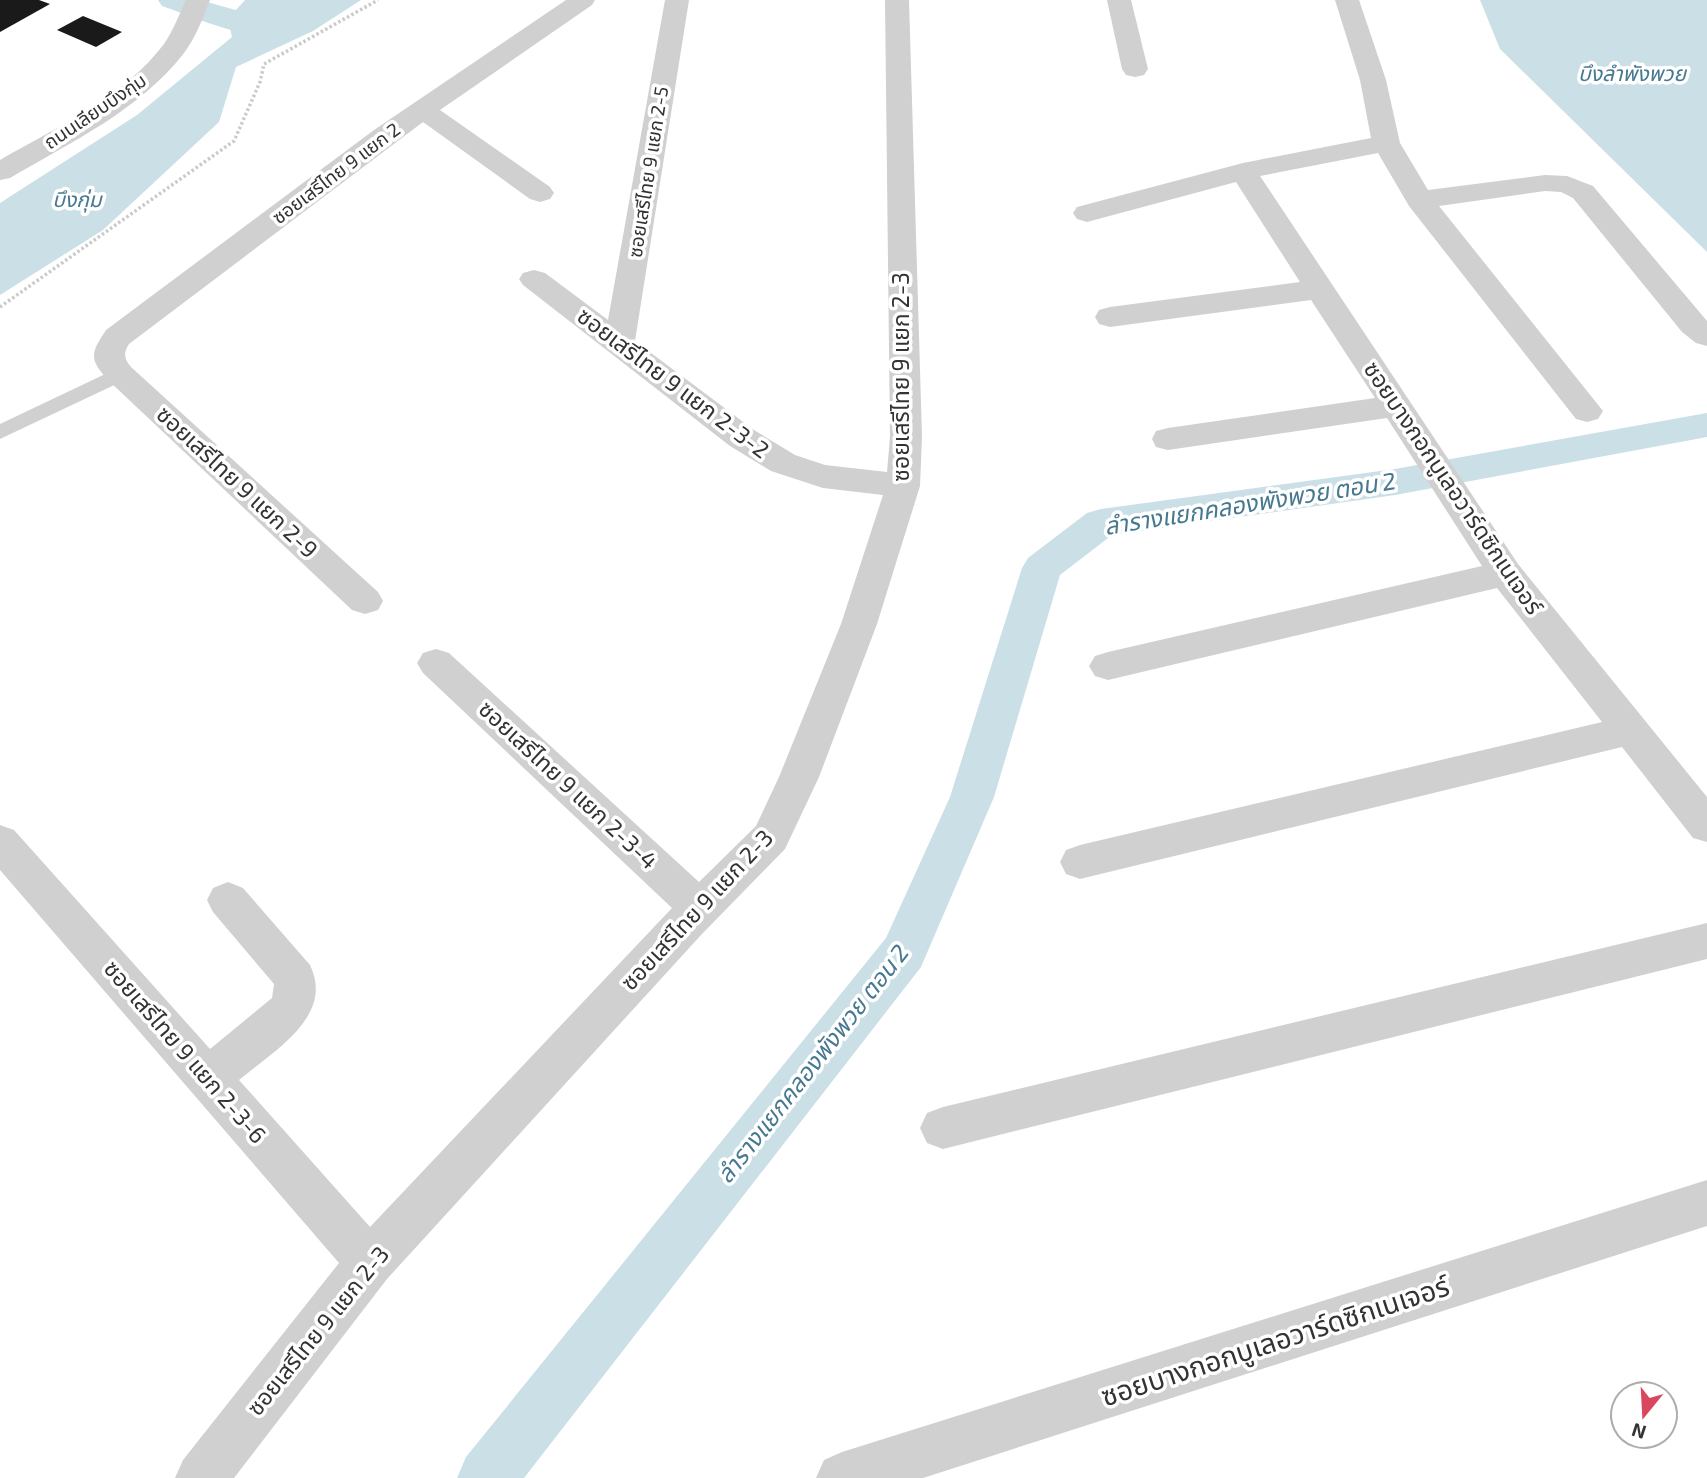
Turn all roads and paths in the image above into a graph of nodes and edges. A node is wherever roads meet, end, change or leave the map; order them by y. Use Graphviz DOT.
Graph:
graph roads {
  1 [pos="198,0"];
  2 [pos="378,0"];
  3 [pos="583,0"];
  4 [pos="677,0"];
  5 [pos="897,0"];
  6 [pos="1119,0"];
  7 [pos="1347,0"];
  8 [pos="1135,69"];
  9 [pos="422,109"];
  10 [pos="1386,143"];
  11 [pos="0,144"];
  12 [pos="27,155"];
  13 [pos="1243,171"];
  14 [pos="0,172"];
  15 [pos="540,193"];
  16 [pos="1419,200"];
  17 [pos="1087,213"];
  18 [pos="534,279"];
  19 [pos="1321,289"];
  20 [pos="0,307"];
  21 [pos="1110,317"];
  22 [pos="1707,335"];
  23 [pos="620,344"];
  24 [pos="115,369"];
  25 [pos="1394,406"];
  26 [pos="1587,411"];
  27 [pos="0,432"];
  28 [pos="1168,439"];
  29 [pos="902,486"];
  30 [pos="1505,573"];
  31 [pos="365,601"];
  32 [pos="436,663"];
  33 [pos="1108,666"];
  34 [pos="1631,730"];
  35 [pos="1707,826"];
  36 [pos="0,842"];
  37 [pos="1080,862"];
  38 [pos="228,900"];
  39 [pos="700,908"];
  40 [pos="1707,941"];
  41 [pos="208,1078"];
  42 [pos="943,1128"];
  43 [pos="1707,1203"];
  44 [pos="370,1262"];
  45 [pos="201,1478"];
  46 [pos="842,1478"];
  1 -- 12 [label="street, ถนนเลียบบึงกุ่ม"];
  2 -- 20 [label="path"];
  3 -- 9 [label="street, ซอยเสรีไทย 9 แยก 2"];
  4 -- 23 [label="street, ซอยเสรีไทย 9 แยก 2-5"];
  5 -- 29 [label="street, ซอยเสรีไทย 9 แยก 2-3"];
  6 -- 8 [label="street"];
  7 -- 10 [label="street"];
  9 -- 15 [label="street"];
  9 -- 24 [label="street, ซอยเสรีไทย 9 แยก 2"];
  10 -- 13 [label="street"];
  10 -- 16 [label="street"];
  11 -- 12 [label="street"];
  12 -- 14 [label="street, ถนนเลียบบึงกุ่ม"];
  13 -- 17 [label="street"];
  13 -- 19 [label="street, ซอยบางกอกบูเลอวาร์ดซิกเนเจอร์"];
  16 -- 22 [label="street"];
  16 -- 26 [label="street"];
  18 -- 23 [label="street, ซอยเสรีไทย 9 แยก 2-3-2"];
  19 -- 21 [label="street"];
  19 -- 25 [label="street, ซอยบางกอกบูเลอวาร์ดซิกเนเจอร์"];
  23 -- 29 [label="street, ซอยเสรีไทย 9 แยก 2-3-2"];
  24 -- 27 [label="lane"];
  24 -- 31 [label="street, ซอยเสรีไทย 9 แยก 2-9"];
  25 -- 28 [label="street"];
  25 -- 30 [label="street, ซอยบางกอกบูเลอวาร์ดซิกเนเจอร์"];
  29 -- 39 [label="street, ซอยเสรีไทย 9 แยก 2-3"];
  30 -- 33 [label="street"];
  30 -- 34 [label="street, ซอยบางกอกบูเลอวาร์ดซิกเนเจอร์"];
  32 -- 39 [label="street, ซอยเสรีไทย 9 แยก 2-3-4"];
  34 -- 35 [label="street, ซอยบางกอกบูเลอวาร์ดซิกเนเจอร์"];
  34 -- 37 [label="street"];
  36 -- 41 [label="street, ซอยเสรีไทย 9 แยก 2-3-6"];
  38 -- 41 [label="street"];
  39 -- 44 [label="street, ซอยเสรีไทย 9 แยก 2-3"];
  40 -- 42 [label="street"];
  41 -- 44 [label="street, ซอยเสรีไทย 9 แยก 2-3-6"];
  43 -- 46 [label="street, ซอยบางกอกบูเลอวาร์ดซิกเนเจอร์"];
  44 -- 45 [label="street, ซอยเสรีไทย 9 แยก 2-3"];
}
